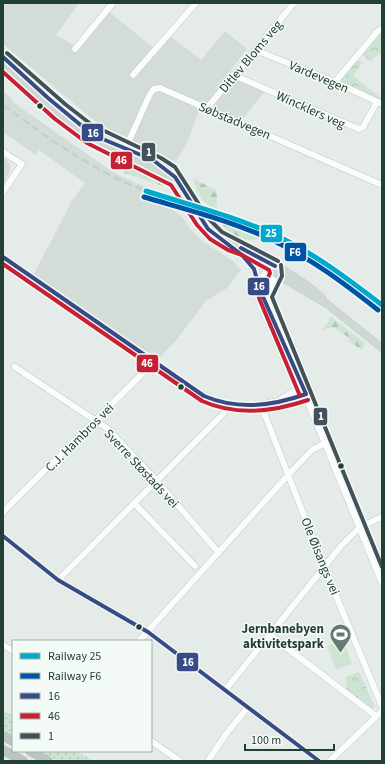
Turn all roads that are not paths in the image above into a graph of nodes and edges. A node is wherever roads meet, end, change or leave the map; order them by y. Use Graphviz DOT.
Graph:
graph roads {
  1 [pos="113,3"];
  2 [pos="196,3"];
  3 [pos="294,3"];
  4 [pos="382,28"];
  5 [pos="75,49"];
  6 [pos="255,50"];
  7 [pos="3,56"];
  8 [pos="3,64"];
  9 [pos="134,75"];
  10 [pos="233,75"];
  11 [pos="335,82"];
  12 [pos="380,103"];
  13 [pos="207,108"];
  14 [pos="124,151"];
  15 [pos="3,152"];
  16 [pos="382,185"];
  17 [pos="3,192"];
  18 [pos="231,245"];
  19 [pos="241,253"];
  20 [pos="3,258"];
  21 [pos="272,268"];
  22 [pos="276,274"];
  23 [pos="259,285"];
  24 [pos="266,297"];
  25 [pos="327,304"];
  26 [pos="382,348"];
  27 [pos="154,362"];
  28 [pos="15,367"];
  29 [pos="302,386"];
  30 [pos="306,394"];
  31 [pos="280,400"];
  32 [pos="227,405"];
  33 [pos="261,405"];
  34 [pos="95,421"];
  35 [pos="326,443"];
  36 [pos="288,475"];
  37 [pos="156,480"];
  38 [pos="134,503"];
  39 [pos="3,512"];
  40 [pos="382,517"];
  41 [pos="360,527"];
  42 [pos="3,536"];
  43 [pos="219,553"];
  44 [pos="195,566"];
  45 [pos="324,567"];
  46 [pos="58,580"];
  47 [pos="382,583"];
  48 [pos="148,632"];
  49 [pos="270,635"];
  50 [pos="140,640"];
  51 [pos="3,645"];
  52 [pos="12,650"];
  53 [pos="226,689"];
  54 [pos="382,706"];
  55 [pos="248,707"];
  56 [pos="382,711"];
  57 [pos="376,716"];
  58 [pos="3,736"];
  59 [pos="12,740"];
  60 [pos="152,742"];
  61 [pos="3,750"];
  62 [pos="32,752"];
  63 [pos="23,761"];
  64 [pos="48,761"];
  65 [pos="180,761"];
  66 [pos="208,761"];
  67 [pos="319,761"];
  68 [pos="330,761"];
  1 -- 5 [label="street"];
  2 -- 9 [label="street"];
  3 -- 6 [label="street, Ditlev Bloms veg"];
  4 -- 11 [label="street"];
  6 -- 10 [label="street, Ditlev Bloms veg"];
  6 -- 11 [label="street, Vardevegen"];
  7 -- 14 [label="main road"];
  8 -- 14 [label="main road"];
  10 -- 12 [label="street, Wincklers veg"];
  10 -- 13 [label="street, Ditlev Bloms veg"];
  11 -- 12 [label="street, Vardevegen"];
  13 -- 14 [label="street, Søbstadvegen"];
  13 -- 16 [label="street, Søbstadvegen"];
  14 -- 18 [label="main road"];
  15 -- 17 [label="street"];
  18 -- 19 [label="main road"];
  18 -- 21 [label="main road"];
  19 -- 21 [label="main road"];
  19 -- 23 [label="street"];
  20 -- 27 [label="street"];
  21 -- 22 [label="main road"];
  21 -- 23 [label="street"];
  21 -- 25 [label="main road"];
  22 -- 24 [label="street"];
  22 -- 25 [label="main road"];
  23 -- 24 [label="street"];
  24 -- 29 [label="street"];
  25 -- 26 [label="main road"];
  27 -- 32 [label="street"];
  27 -- 34 [label="street, C.J. Hambros vei"];
  28 -- 34 [label="street, Sverre Støstads vei"];
  29 -- 30 [label="street"];
  29 -- 31 [label="street"];
  30 -- 31 [label="street"];
  30 -- 35 [label="street"];
  31 -- 33 [label="street"];
  32 -- 33 [label="street"];
  32 -- 37 [label="street"];
  33 -- 36 [label="street, Ole Øisangs vei"];
  34 -- 37 [label="street, Sverre Støstads vei"];
  34 -- 39 [label="street, C.J. Hambros vei"];
  35 -- 36 [label="street"];
  35 -- 41 [label="street"];
  36 -- 43 [label="street"];
  36 -- 45 [label="street, Ole Øisangs vei"];
  37 -- 38 [label="street"];
  37 -- 43 [label="street, Sverre Støstads vei"];
  38 -- 44 [label="street"];
  38 -- 46 [label="street"];
  40 -- 41 [label="street"];
  41 -- 45 [label="street"];
  41 -- 47 [label="street"];
  42 -- 46 [label="street"];
  43 -- 48 [label="street"];
  45 -- 49 [label="street"];
  45 -- 54 [label="street, Ole Øisangs vei"];
  46 -- 48 [label="street"];
  48 -- 50 [label="street"];
  48 -- 53 [label="street"];
  49 -- 53 [label="street"];
  49 -- 57 [label="street"];
  51 -- 52 [label="street"];
  53 -- 55 [label="street"];
  55 -- 66 [label="street"];
  55 -- 67 [label="street"];
  56 -- 57 [label="street"];
  57 -- 68 [label="street"];
  58 -- 59 [label="highway"];
  60 -- 65 [label="street"];
  61 -- 63 [label="highway"];
  62 -- 64 [label="highway"];
}
